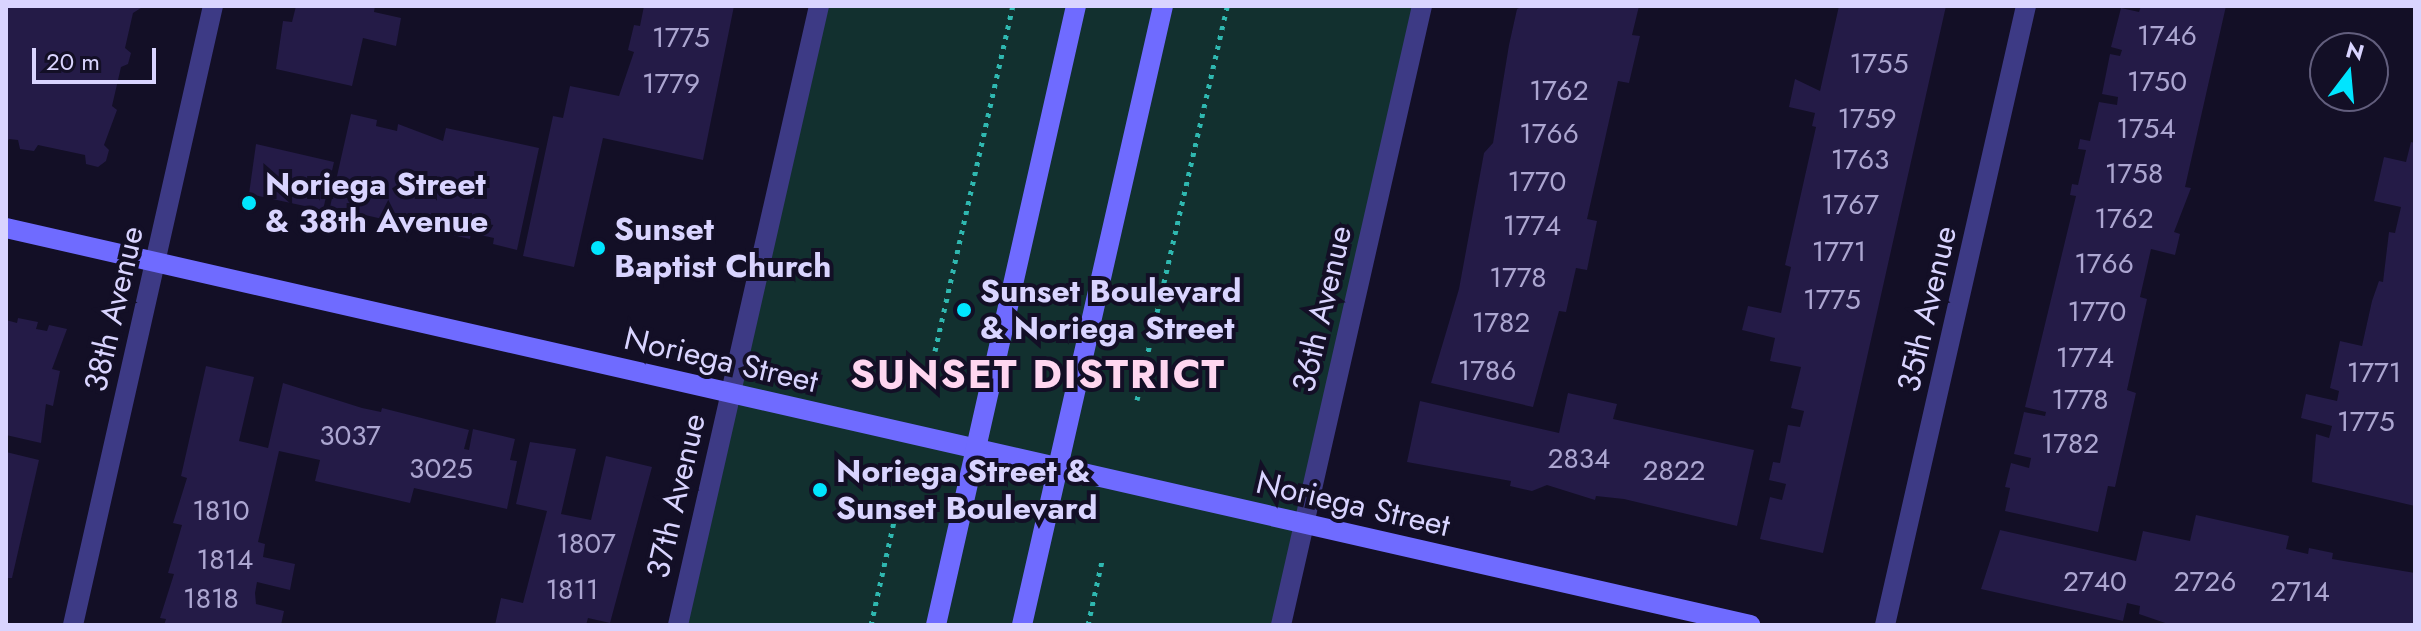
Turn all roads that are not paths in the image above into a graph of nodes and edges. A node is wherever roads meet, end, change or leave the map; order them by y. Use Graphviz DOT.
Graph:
graph roads {
  1 [pos="213,6"];
  2 [pos="819,6"];
  3 [pos="1076,6"];
  4 [pos="1163,6"];
  5 [pos="1422,6"];
  6 [pos="2026,6"];
  7 [pos="6,228"];
  8 [pos="155,262"];
  9 [pos="731,393"];
  10 [pos="976,449"];
  11 [pos="1058,467"];
  12 [pos="1304,523"];
  13 [pos="73,625"];
  14 [pos="678,625"];
  15 [pos="936,625"];
  16 [pos="1022,625"];
  17 [pos="1281,625"];
  18 [pos="1750,625"];
  19 [pos="1885,625"];
  1 -- 8 [label="street, 38th Avenue"];
  2 -- 9 [label="street, 37th Avenue"];
  3 -- 10 [label="street"];
  4 -- 11 [label="street"];
  5 -- 12 [label="street, 36th Avenue"];
  6 -- 19 [label="street, 35th Avenue"];
  7 -- 8 [label="street, Noriega Street"];
  8 -- 9 [label="street, Noriega Street"];
  8 -- 13 [label="street, 38th Avenue"];
  9 -- 10 [label="street, Noriega Street"];
  9 -- 14 [label="street, 37th Avenue"];
  10 -- 11 [label="street, Noriega Street"];
  10 -- 15 [label="street"];
  11 -- 12 [label="street, Noriega Street"];
  11 -- 16 [label="street"];
  12 -- 17 [label="street, 36th Avenue"];
  12 -- 18 [label="street, Noriega Street"];
}
